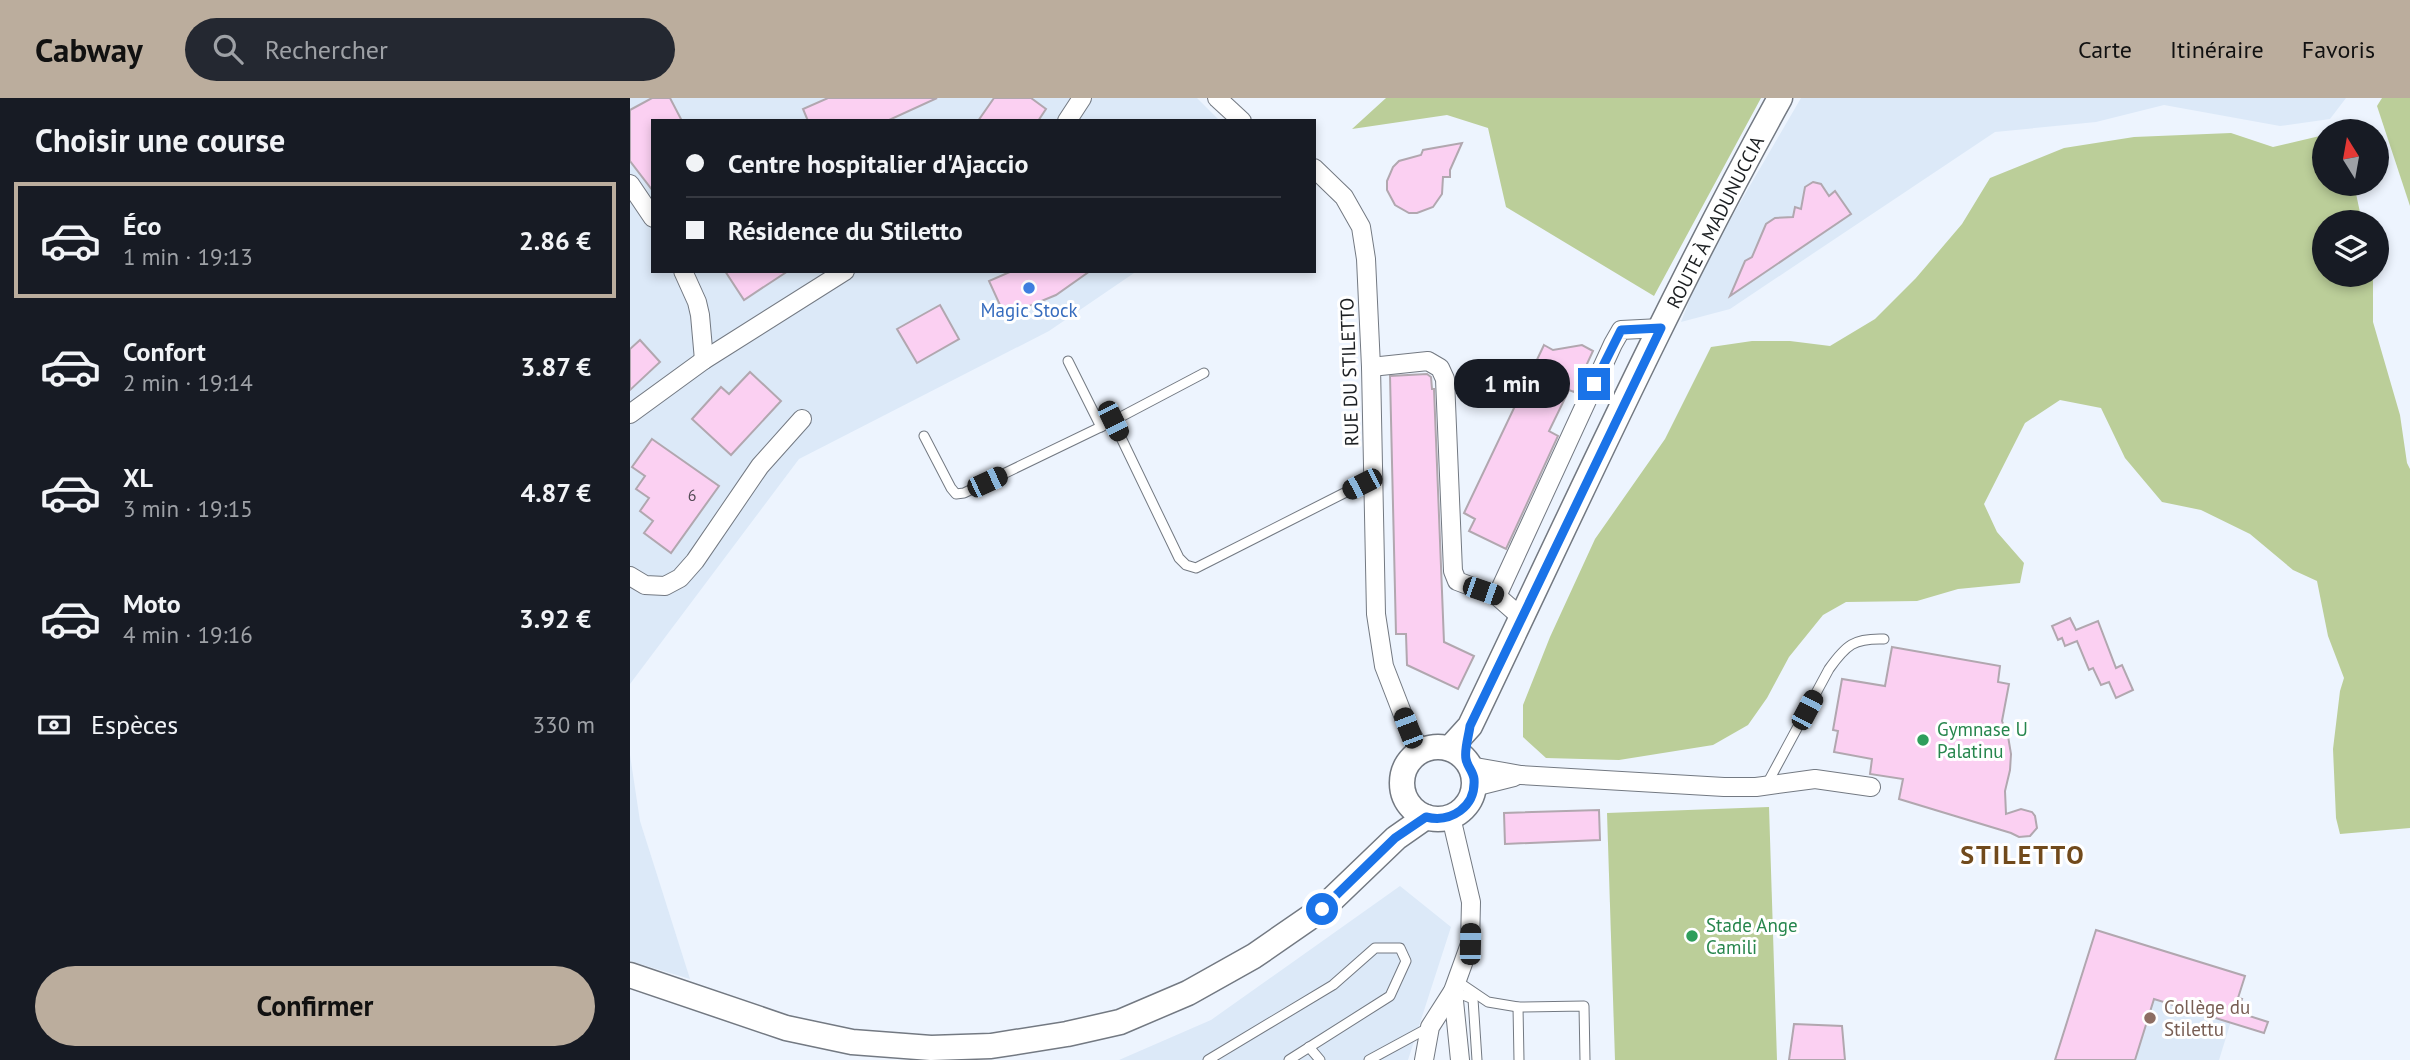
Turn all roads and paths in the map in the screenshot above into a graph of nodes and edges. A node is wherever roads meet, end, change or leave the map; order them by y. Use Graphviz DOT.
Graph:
graph roads {
  1 [pos="1082,98"];
  2 [pos="1217,98"];
  3 [pos="1780,98"];
  4 [pos="1068,119"];
  5 [pos="1240,119"];
  6 [pos="1316,170"];
  7 [pos="630,184"];
  8 [pos="651,215"];
  9 [pos="684,273"];
  10 [pos="842,273"];
  11 [pos="1661,328"];
  12 [pos="704,360"];
  13 [pos="1068,361"];
  14 [pos="1371,367"];
  15 [pos="1204,373"];
  16 [pos="630,414"];
  17 [pos="802,419"];
  18 [pos="1113,421"];
  19 [pos="1101,427"];
  20 [pos="924,436"];
  21 [pos="1373,483"];
  22 [pos="630,576"];
  23 [pos="1497,596"];
  24 [pos="1522,618"];
  25 [pos="1884,639"];
  26 [pos="1420,751"];
  27 [pos="1465,765"];
  28 [pos="1766,785"];
  29 [pos="1871,787"];
  30 [pos="1417,810"];
  31 [pos="1451,817"];
  32 [pos="630,975"];
  33 [pos="1455,986"];
  34 [pos="1518,1007"];
  35 [pos="1430,1027"];
  36 [pos="1309,1047"];
  37 [pos="1208,1060"];
  38 [pos="1289,1060"];
  39 [pos="1320,1060"];
  40 [pos="1369,1060"];
  41 [pos="1424,1060"];
  42 [pos="1460,1060"];
  43 [pos="1477,1060"];
  44 [pos="1519,1060"];
  45 [pos="1585,1060"];
  1 -- 4 [label="street"];
  2 -- 5 [label="street"];
  3 -- 11 [label="main road, ROUTE À MADUNUCCIA"];
  6 -- 14 [label="street, RUE DU STILETTO"];
  7 -- 8 [label="street"];
  9 -- 12 [label="street"];
  10 -- 12 [label="street"];
  11 -- 23 [label="street"];
  11 -- 24 [label="main road, ROUTE À MADUNUCCIA"];
  12 -- 16 [label="street"];
  13 -- 19 [label="lane"];
  14 -- 21 [label="street, RUE DU STILETTO"];
  14 -- 23 [label="street"];
  15 -- 18 [label="lane"];
  17 -- 22 [label="street"];
  18 -- 19 [label="lane"];
  18 -- 21 [label="lane"];
  19 -- 20 [label="lane"];
  21 -- 26 [label="street, RUE DU STILETTO"];
  23 -- 24 [label="street"];
  24 -- 27 [label="main road, ROUTE À MADUNUCCIA"];
  25 -- 28 [label="lane"];
  26 -- 27 [label="main road"];
  26 -- 30 [label="main road"];
  27 -- 28 [label="street"];
  27 -- 31 [label="main road"];
  28 -- 29 [label="street"];
  30 -- 31 [label="main road"];
  30 -- 32 [label="main road"];
  31 -- 33 [label="street"];
  33 -- 34 [label="lane"];
  33 -- 35 [label="street"];
  33 -- 42 [label="street"];
  33 -- 43 [label="lane"];
  34 -- 44 [label="lane"];
  34 -- 45 [label="lane"];
  35 -- 40 [label="lane"];
  35 -- 41 [label="street"];
  36 -- 37 [label="lane"];
  36 -- 38 [label="lane"];
  36 -- 39 [label="lane"];
}
